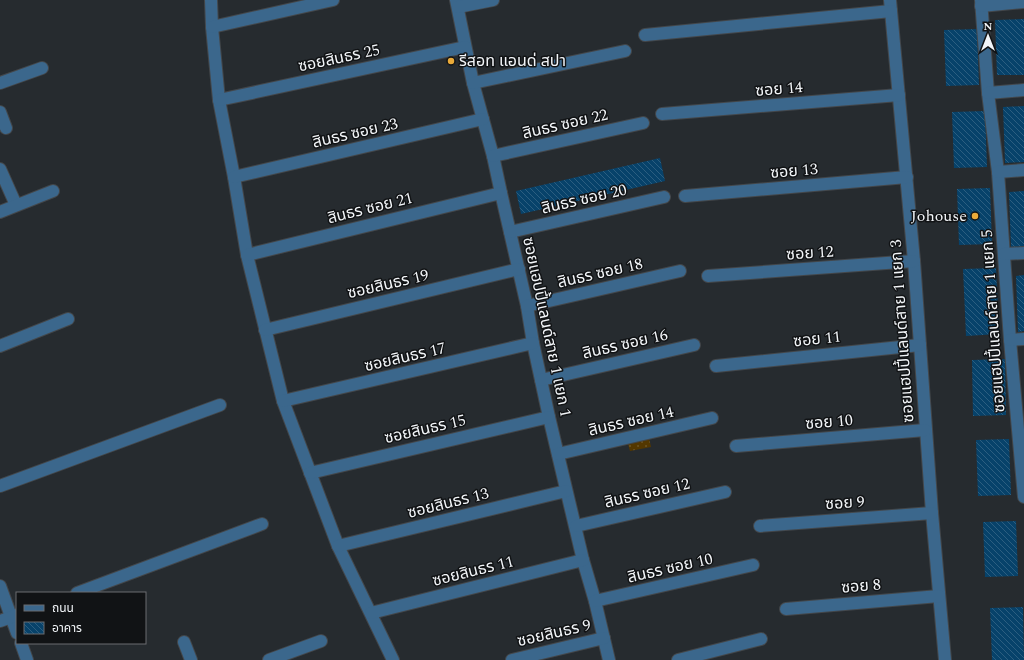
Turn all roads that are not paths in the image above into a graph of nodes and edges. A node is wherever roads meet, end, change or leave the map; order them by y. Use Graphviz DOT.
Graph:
graph roads {
  1 [pos="211,0"];
  2 [pos="333,0"];
  3 [pos="493,0"];
  4 [pos="1024,2"];
  5 [pos="981,3"];
  6 [pos="457,4"];
  7 [pos="891,6"];
  8 [pos="212,27"];
  9 [pos="645,35"];
  10 [pos="466,47"];
  11 [pos="625,51"];
  12 [pos="42,68"];
  13 [pos="0,83"];
  14 [pos="473,83"];
  15 [pos="1024,90"];
  16 [pos="988,93"];
  17 [pos="899,95"];
  18 [pos="219,100"];
  19 [pos="0,112"];
  20 [pos="662,114"];
  21 [pos="482,119"];
  22 [pos="643,123"];
  23 [pos="6,128"];
  24 [pos="493,156"];
  25 [pos="0,169"];
  26 [pos="1024,170"];
  27 [pos="998,172"];
  28 [pos="234,177"];
  29 [pos="906,177"];
  30 [pos="53,191"];
  31 [pos="501,193"];
  32 [pos="685,196"];
  33 [pos="664,197"];
  34 [pos="16,205"];
  35 [pos="0,212"];
  36 [pos="510,232"];
  37 [pos="1024,253"];
  38 [pos="247,254"];
  39 [pos="1004,254"];
  40 [pos="914,262"];
  41 [pos="519,269"];
  42 [pos="680,271"];
  43 [pos="708,276"];
  44 [pos="527,306"];
  45 [pos="68,319"];
  46 [pos="265,330"];
  47 [pos="1024,339"];
  48 [pos="1010,340"];
  49 [pos="533,344"];
  50 [pos="920,344"];
  51 [pos="694,345"];
  52 [pos="0,346"];
  53 [pos="716,366"];
  54 [pos="541,380"];
  55 [pos="283,401"];
  56 [pos="220,405"];
  57 [pos="548,417"];
  58 [pos="712,418"];
  59 [pos="1020,421"];
  60 [pos="925,430"];
  61 [pos="736,446"];
  62 [pos="558,454"];
  63 [pos="310,472"];
  64 [pos="0,486"];
  65 [pos="566,491"];
  66 [pos="725,492"];
  67 [pos="1024,497"];
  68 [pos="932,513"];
  69 [pos="262,524"];
  70 [pos="576,526"];
  71 [pos="760,526"];
  72 [pos="338,546"];
  73 [pos="583,560"];
  74 [pos="753,565"];
  75 [pos="0,586"];
  76 [pos="80,592"];
  77 [pos="939,596"];
  78 [pos="596,601"];
  79 [pos="786,609"];
  80 [pos="371,613"];
  81 [pos="9,618"];
  82 [pos="16,631"];
  83 [pos="604,638"];
  84 [pos="761,639"];
  85 [pos="321,641"];
  86 [pos="184,642"];
  87 [pos="21,644"];
  88 [pos="27,660"];
  89 [pos="191,660"];
  90 [pos="269,660"];
  91 [pos="393,660"];
  92 [pos="512,660"];
  93 [pos="609,660"];
  94 [pos="678,660"];
  95 [pos="945,660"];
  1 -- 8 [label="street"];
  2 -- 8 [label="street"];
  3 -- 6 [label="street"];
  4 -- 5 [label="street"];
  5 -- 16 [label="street, ซอยแฮปปี้แลนด์สาย 1 แยก 5"];
  6 -- 10 [label="street, ซอยแฮปปี้แลนด์สาย 1 แยก 1"];
  7 -- 9 [label="street"];
  7 -- 17 [label="street, ซอยแฮปปี้แลนด์สาย 1 แยก 3"];
  8 -- 18 [label="street"];
  10 -- 14 [label="street, ซอยแฮปปี้แลนด์สาย 1 แยก 1"];
  10 -- 18 [label="street, ซอยสินธร 25"];
  11 -- 14 [label="street"];
  12 -- 13 [label="street"];
  14 -- 21 [label="street, ซอยแฮปปี้แลนด์สาย 1 แยก 1"];
  15 -- 16 [label="street"];
  16 -- 27 [label="street, ซอยแฮปปี้แลนด์สาย 1 แยก 5"];
  17 -- 20 [label="street, ซอย 14"];
  17 -- 29 [label="street, ซอยแฮปปี้แลนด์สาย 1 แยก 3"];
  18 -- 28 [label="street"];
  19 -- 23 [label="street"];
  21 -- 24 [label="street, ซอยแฮปปี้แลนด์สาย 1 แยก 1"];
  21 -- 28 [label="street, สินธร ซอย 23"];
  22 -- 24 [label="street, สินธร ซอย 22"];
  24 -- 31 [label="street, ซอยแฮปปี้แลนด์สาย 1 แยก 1"];
  25 -- 34 [label="street"];
  26 -- 27 [label="street"];
  27 -- 39 [label="street, ซอยแฮปปี้แลนด์สาย 1 แยก 5"];
  28 -- 38 [label="street"];
  29 -- 32 [label="street, ซอย 13"];
  29 -- 40 [label="street, ซอยแฮปปี้แลนด์สาย 1 แยก 3"];
  30 -- 34 [label="street"];
  31 -- 36 [label="street, ซอยแฮปปี้แลนด์สาย 1 แยก 1"];
  31 -- 38 [label="street, สินธร ซอย 21"];
  33 -- 36 [label="street, สินธร ซอย 20"];
  34 -- 35 [label="street"];
  36 -- 41 [label="street, ซอยแฮปปี้แลนด์สาย 1 แยก 1"];
  37 -- 39 [label="street"];
  38 -- 46 [label="street"];
  39 -- 48 [label="street, ซอยแฮปปี้แลนด์สาย 1 แยก 5"];
  40 -- 43 [label="street, ซอย 12"];
  40 -- 50 [label="street, ซอยแฮปปี้แลนด์สาย 1 แยก 3"];
  41 -- 44 [label="street, ซอยแฮปปี้แลนด์สาย 1 แยก 1"];
  41 -- 46 [label="street, ซอยสินธร 19"];
  42 -- 44 [label="street, สินธร ซอย 18"];
  44 -- 49 [label="street, ซอยแฮปปี้แลนด์สาย 1 แยก 1"];
  45 -- 52 [label="street"];
  46 -- 55 [label="street"];
  47 -- 48 [label="street"];
  48 -- 59 [label="street, ซอยแฮปปี้แลนด์สาย 1 แยก 5"];
  49 -- 54 [label="street, ซอยแฮปปี้แลนด์สาย 1 แยก 1"];
  49 -- 55 [label="street, ซอยสินธร 17"];
  50 -- 53 [label="street, ซอย 11"];
  50 -- 60 [label="street, ซอยแฮปปี้แลนด์สาย 1 แยก 3"];
  51 -- 54 [label="street, สินธร ซอย 16"];
  54 -- 57 [label="street, ซอยแฮปปี้แลนด์สาย 1 แยก 1"];
  55 -- 63 [label="street"];
  56 -- 64 [label="street"];
  57 -- 62 [label="street, ซอยแฮปปี้แลนด์สาย 1 แยก 1"];
  57 -- 63 [label="street, ซอยสินธร 15"];
  58 -- 62 [label="street, สินธร ซอย 14"];
  59 -- 67 [label="street, ซอยแฮปปี้แลนด์สาย 1 แยก 5"];
  60 -- 61 [label="street, ซอย 10"];
  60 -- 68 [label="street, ซอยแฮปปี้แลนด์สาย 1 แยก 3"];
  62 -- 65 [label="street, ซอยแฮปปี้แลนด์สาย 1 แยก 1"];
  63 -- 72 [label="street"];
  65 -- 70 [label="street, ซอยแฮปปี้แลนด์สาย 1 แยก 1"];
  65 -- 72 [label="street, ซอยสินธร 13"];
  66 -- 70 [label="street, สินธร ซอย 12"];
  68 -- 71 [label="street, ซอย 9"];
  68 -- 77 [label="street, ซอยแฮปปี้แลนด์สาย 1 แยก 3"];
  69 -- 76 [label="street"];
  70 -- 73 [label="street, ซอยแฮปปี้แลนด์สาย 1 แยก 1"];
  72 -- 80 [label="street"];
  73 -- 78 [label="street, ซอยแฮปปี้แลนด์สาย 1 แยก 1"];
  73 -- 80 [label="street, ซอยสินธร 11"];
  74 -- 78 [label="street, สินธร ซอย 10"];
  75 -- 81 [label="street"];
  77 -- 79 [label="street, ซอย 8"];
  77 -- 95 [label="street, ซอยแฮปปี้แลนด์สาย 1 แยก 3"];
  78 -- 83 [label="street, ซอยแฮปปี้แลนด์สาย 1 แยก 1"];
  80 -- 91 [label="street"];
  81 -- 82 [label="street"];
  83 -- 92 [label="street, ซอยสินธร 9"];
  83 -- 93 [label="street, ซอยแฮปปี้แลนด์สาย 1 แยก 1"];
  84 -- 94 [label="street"];
  85 -- 90 [label="street"];
  86 -- 89 [label="street"];
  87 -- 88 [label="street"];
}
